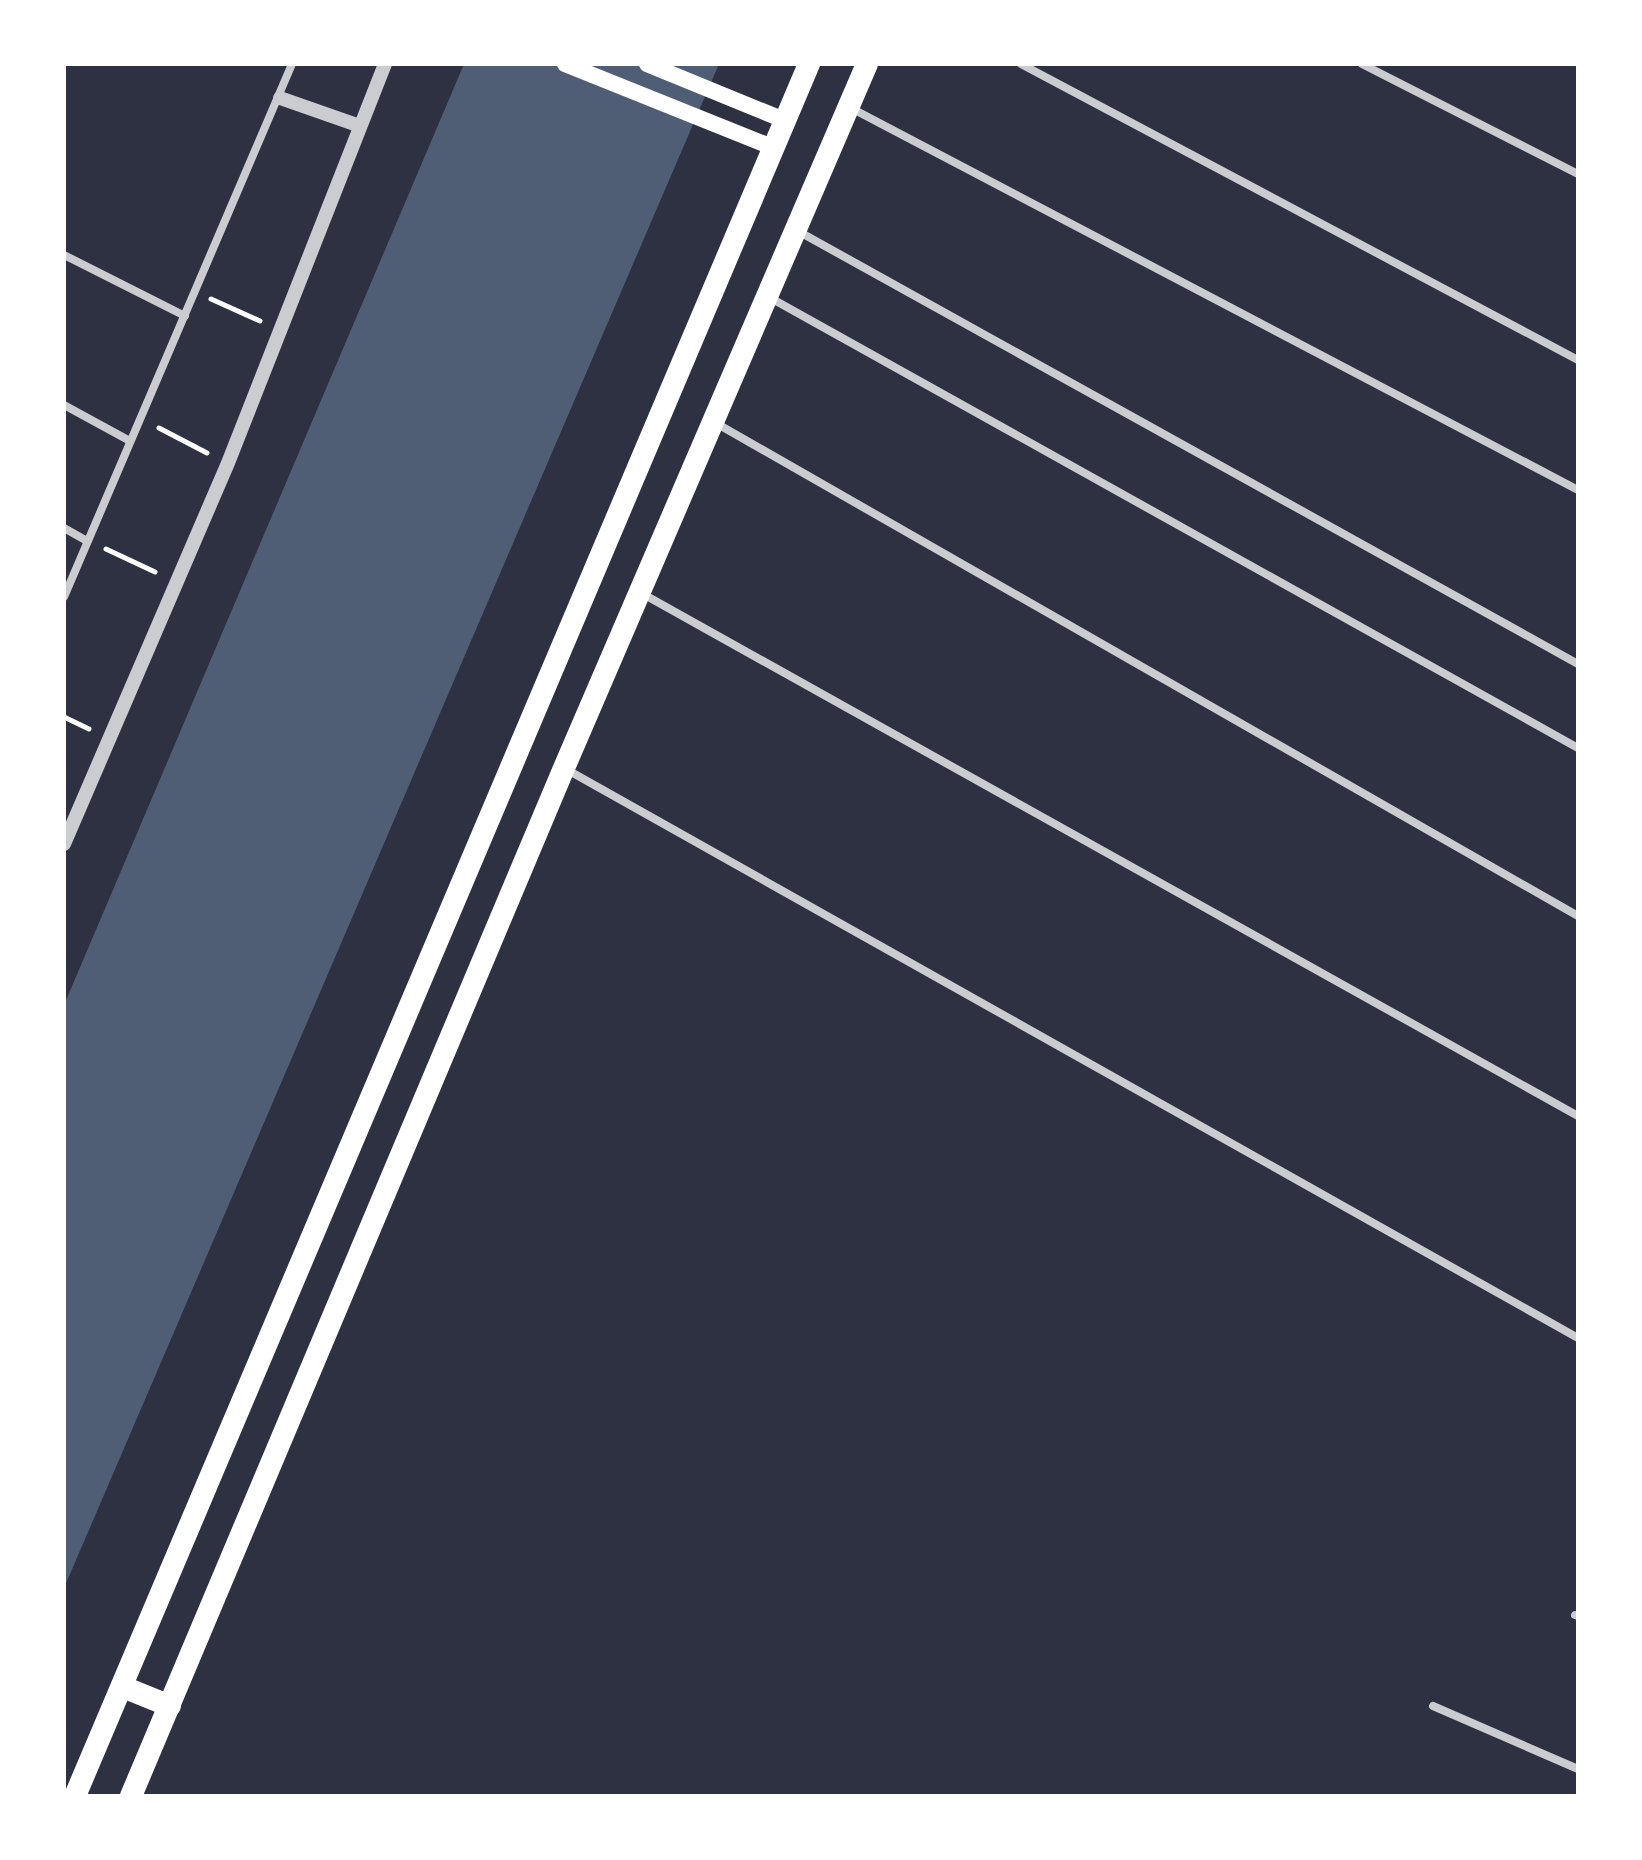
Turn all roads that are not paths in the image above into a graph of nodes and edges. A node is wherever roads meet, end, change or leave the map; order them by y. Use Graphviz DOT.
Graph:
graph roads {
  1 [pos="292,64"];
  2 [pos="385,64"];
  3 [pos="565,64"];
  4 [pos="647,64"];
  5 [pos="809,64"];
  6 [pos="867,64"];
  7 [pos="1021,64"];
  8 [pos="1362,64"];
  9 [pos="1373,67"];
  10 [pos="280,98"];
  11 [pos="849,107"];
  12 [pos="784,120"];
  13 [pos="360,126"];
  14 [pos="772,147"];
  15 [pos="1578,174"];
  16 [pos="795,230"];
  17 [pos="64,255"];
  18 [pos="767,295"];
  19 [pos="185,316"];
  20 [pos="1578,360"];
  21 [pos="64,405"];
  22 [pos="712,421"];
  23 [pos="130,441"];
  24 [pos="1578,490"];
  25 [pos="64,528"];
  26 [pos="87,541"];
  27 [pos="639,592"];
  28 [pos="64,597"];
  29 [pos="1578,664"];
  30 [pos="1578,748"];
  31 [pos="564,768"];
  32 [pos="64,844"];
  33 [pos="1578,916"];
  34 [pos="1578,1116"];
  35 [pos="1578,1338"];
  36 [pos="123,1687"];
  37 [pos="170,1706"];
  38 [pos="1433,1706"];
  39 [pos="1578,1769"];
  40 [pos="75,1796"];
  41 [pos="131,1796"];
  1 -- 10 [label="street"];
  2 -- 13 [label="street"];
  3 -- 14 [label="main road"];
  4 -- 12 [label="main road"];
  5 -- 12 [label="highway"];
  6 -- 11 [label="highway"];
  7 -- 20 [label="street"];
  8 -- 9 [label="street"];
  9 -- 15 [label="street"];
  10 -- 13 [label="street"];
  10 -- 19 [label="street"];
  11 -- 16 [label="highway"];
  11 -- 24 [label="street"];
  12 -- 14 [label="highway"];
  13 -- 32 [label="street"];
  14 -- 36 [label="highway"];
  16 -- 18 [label="highway"];
  16 -- 29 [label="street"];
  17 -- 19 [label="street"];
  18 -- 22 [label="highway"];
  18 -- 30 [label="street"];
  19 -- 23 [label="street"];
  21 -- 23 [label="street"];
  22 -- 27 [label="highway"];
  22 -- 33 [label="street"];
  23 -- 26 [label="street"];
  25 -- 26 [label="street"];
  26 -- 28 [label="street"];
  27 -- 31 [label="highway"];
  27 -- 34 [label="street"];
  31 -- 35 [label="street"];
  31 -- 37 [label="highway"];
  36 -- 37 [label="highway"];
  36 -- 40 [label="highway"];
  37 -- 41 [label="highway"];
  38 -- 39 [label="street"];
}
